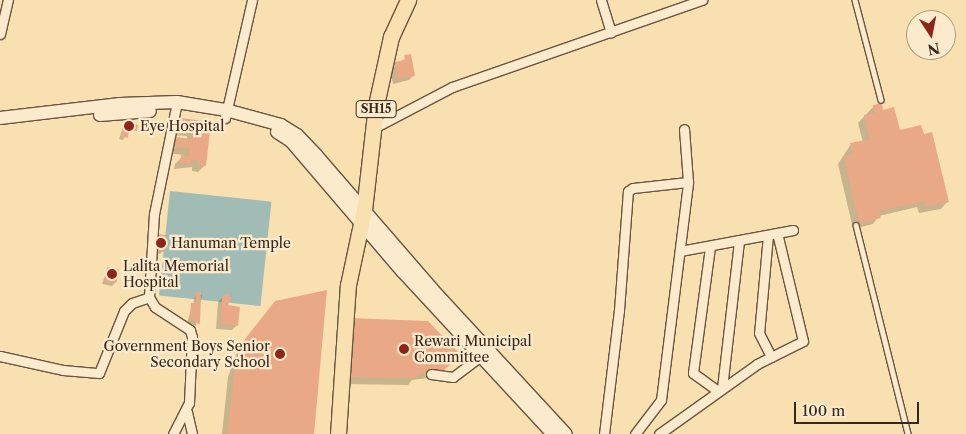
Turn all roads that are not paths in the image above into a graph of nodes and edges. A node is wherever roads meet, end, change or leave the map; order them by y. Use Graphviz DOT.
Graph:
graph roads {
  1 [pos="8,0"];
  2 [pos="252,0"];
  3 [pos="408,0"];
  4 [pos="601,0"];
  5 [pos="702,0"];
  6 [pos="855,0"];
  7 [pos="611,32"];
  8 [pos="0,34"];
  9 [pos="880,100"];
  10 [pos="176,106"];
  11 [pos="225,114"];
  12 [pos="0,118"];
  13 [pos="0,125"];
  14 [pos="374,128"];
  15 [pos="684,129"];
  16 [pos="688,182"];
  17 [pos="362,216"];
  18 [pos="856,226"];
  19 [pos="793,230"];
  20 [pos="772,234"];
  21 [pos="739,240"];
  22 [pos="710,246"];
  23 [pos="680,251"];
  24 [pos="149,297"];
  25 [pos="198,325"];
  26 [pos="190,330"];
  27 [pos="0,356"];
  28 [pos="481,356"];
  29 [pos="771,357"];
  30 [pos="431,374"];
  31 [pos="720,390"];
  32 [pos="187,412"];
  33 [pos="172,434"];
  34 [pos="192,434"];
  35 [pos="338,434"];
  36 [pos="553,434"];
  37 [pos="566,434"];
  38 [pos="604,434"];
  39 [pos="635,434"];
  40 [pos="659,434"];
  41 [pos="908,434"];
  1 -- 8 [label="street"];
  2 -- 11 [label="street"];
  3 -- 14 [label="main road, SH15"];
  4 -- 7 [label="street"];
  5 -- 7 [label="street"];
  6 -- 9 [label="lane"];
  7 -- 14 [label="street"];
  10 -- 11 [label="main road"];
  10 -- 12 [label="main road"];
  10 -- 13 [label="main road"];
  10 -- 24 [label="street"];
  11 -- 17 [label="main road"];
  14 -- 17 [label="main road, SH15"];
  15 -- 16 [label="street"];
  16 -- 23 [label="street"];
  16 -- 38 [label="street"];
  17 -- 28 [label="main road"];
  17 -- 35 [label="main road"];
  17 -- 37 [label="main road"];
  18 -- 41 [label="lane"];
  19 -- 20 [label="street"];
  20 -- 21 [label="street"];
  20 -- 29 [label="street"];
  20 -- 29 [label="street"];
  21 -- 22 [label="street"];
  21 -- 31 [label="street"];
  22 -- 23 [label="street"];
  22 -- 31 [label="street"];
  23 -- 39 [label="street"];
  24 -- 26 [label="street"];
  24 -- 27 [label="street"];
  25 -- 26 [label="street"];
  26 -- 32 [label="street"];
  28 -- 30 [label="street"];
  28 -- 36 [label="main road"];
  29 -- 31 [label="street"];
  31 -- 40 [label="street"];
  32 -- 33 [label="street"];
  32 -- 34 [label="street"];
}
